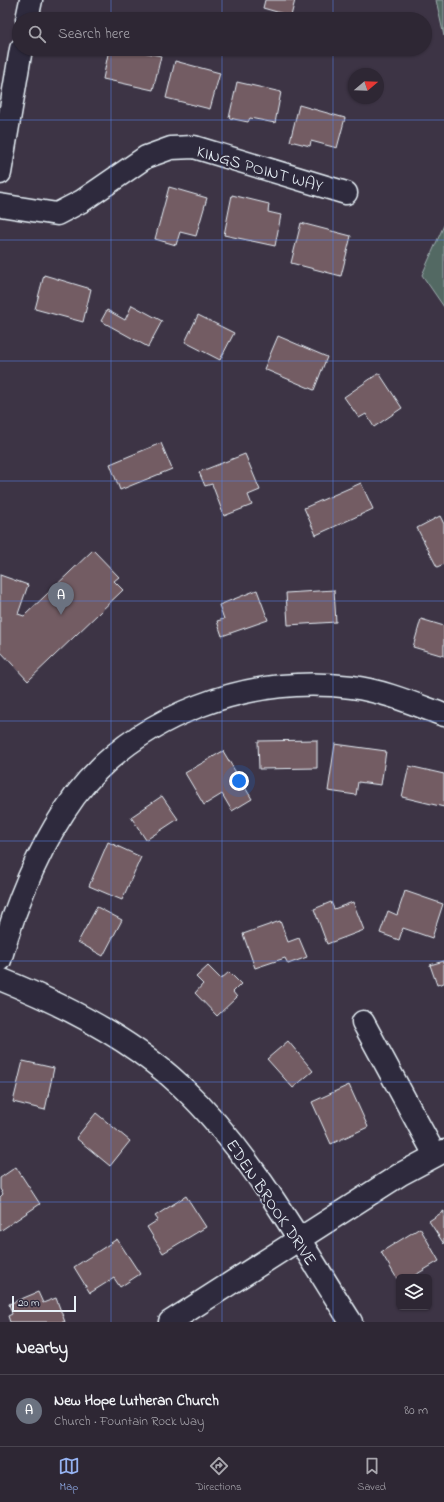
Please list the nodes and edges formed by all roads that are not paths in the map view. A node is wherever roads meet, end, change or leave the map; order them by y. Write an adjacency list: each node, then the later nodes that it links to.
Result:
1 (31, 0): 2 (street)
2 (28, 12)
3 (20, 56): 4 (street)
4 (0, 172)
5 (346, 193): 6 (street, KINGS POINT WAY)
6 (0, 205)
7 (444, 715): 8 (street)
8 (0, 960)
9 (0, 978): 12 (street, EDEN BROOK DRIVE)
10 (363, 1022): 11 (street)
11 (439, 1153): 12 (street)
12 (299, 1241): 13 (street); 14 (street, EDEN BROOK DRIVE)
13 (170, 1322)
14 (351, 1322)

